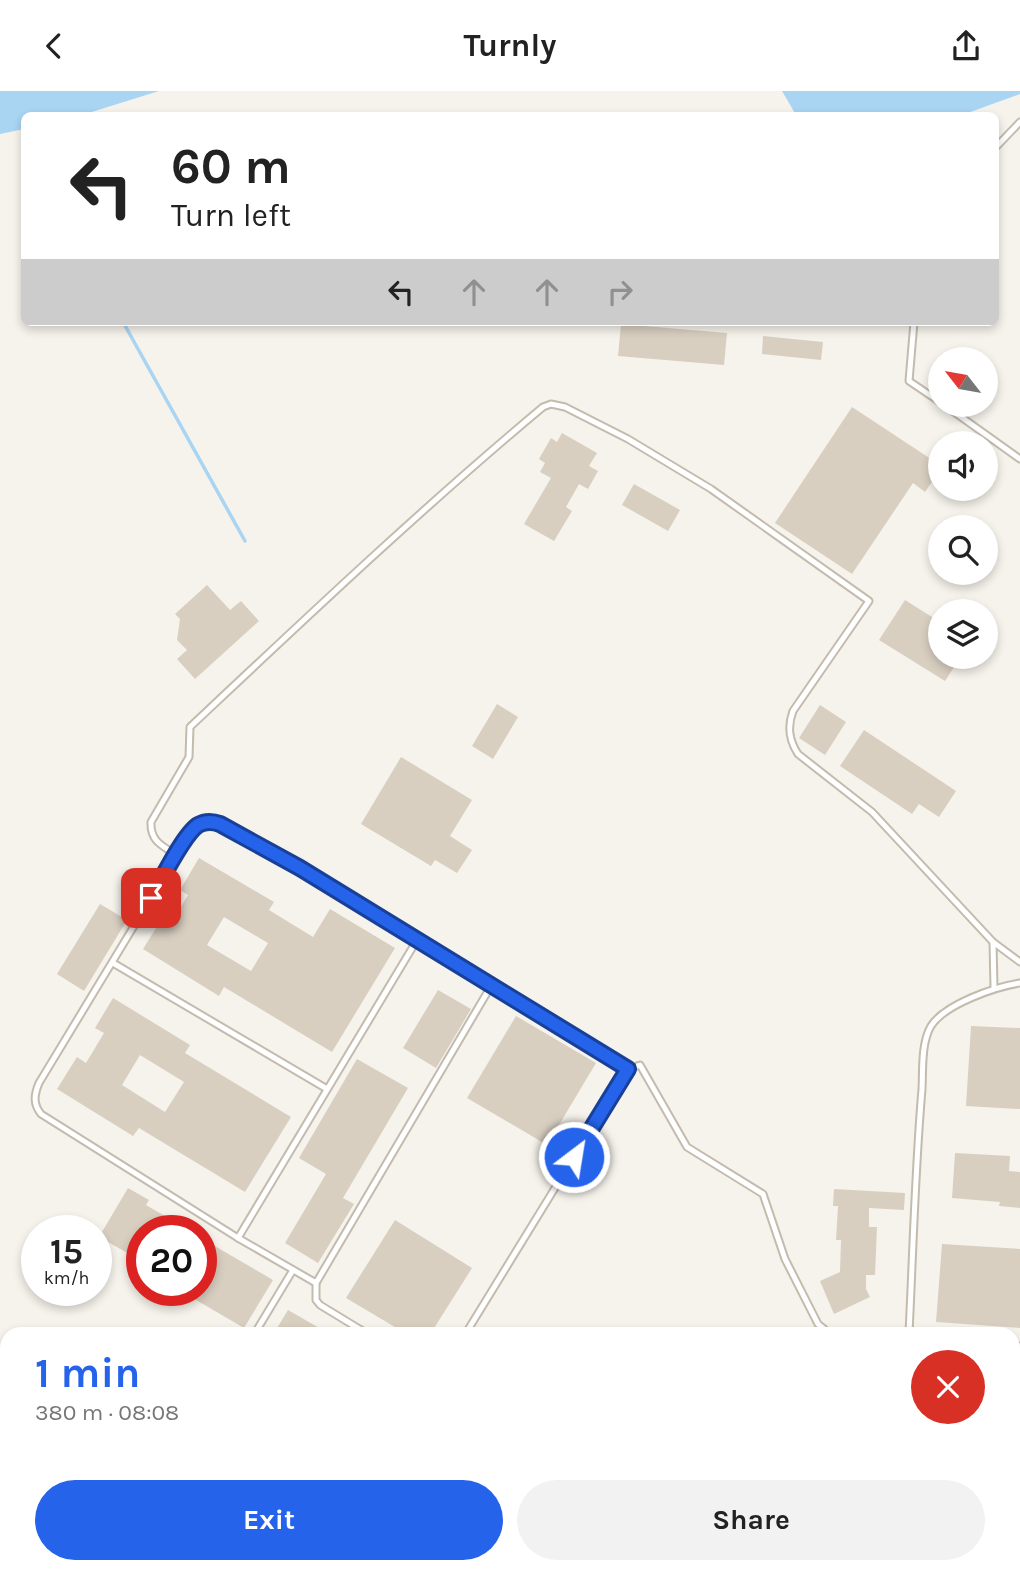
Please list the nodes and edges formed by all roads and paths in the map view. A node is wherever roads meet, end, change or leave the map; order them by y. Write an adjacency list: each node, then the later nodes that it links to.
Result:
1 (1020, 122): 2 (lane)
2 (999, 144)
3 (914, 326): 4 (lane)
4 (928, 394)
5 (961, 417): 6 (lane)
6 (1020, 459)
7 (177, 855): 8 (lane); 9 (lane); 11 (lane)
8 (417, 940): 13 (lane); 16 (lane)
9 (993, 942): 10 (lane); 14 (lane)
10 (1020, 962)
11 (113, 963): 16 (lane); 17 (lane)
12 (1020, 983): 14 (lane)
13 (491, 986): 15 (lane); 19 (lane)
14 (994, 988): 24 (lane)
15 (628, 1069): 22 (lane); 23 (lane)
16 (327, 1089): 17 (lane)
17 (238, 1238): 18 (lane)
18 (293, 1270): 19 (lane); 20 (lane)
19 (316, 1283): 21 (lane)
20 (259, 1327)
21 (356, 1327)
22 (470, 1327)
23 (822, 1327)
24 (909, 1327)

